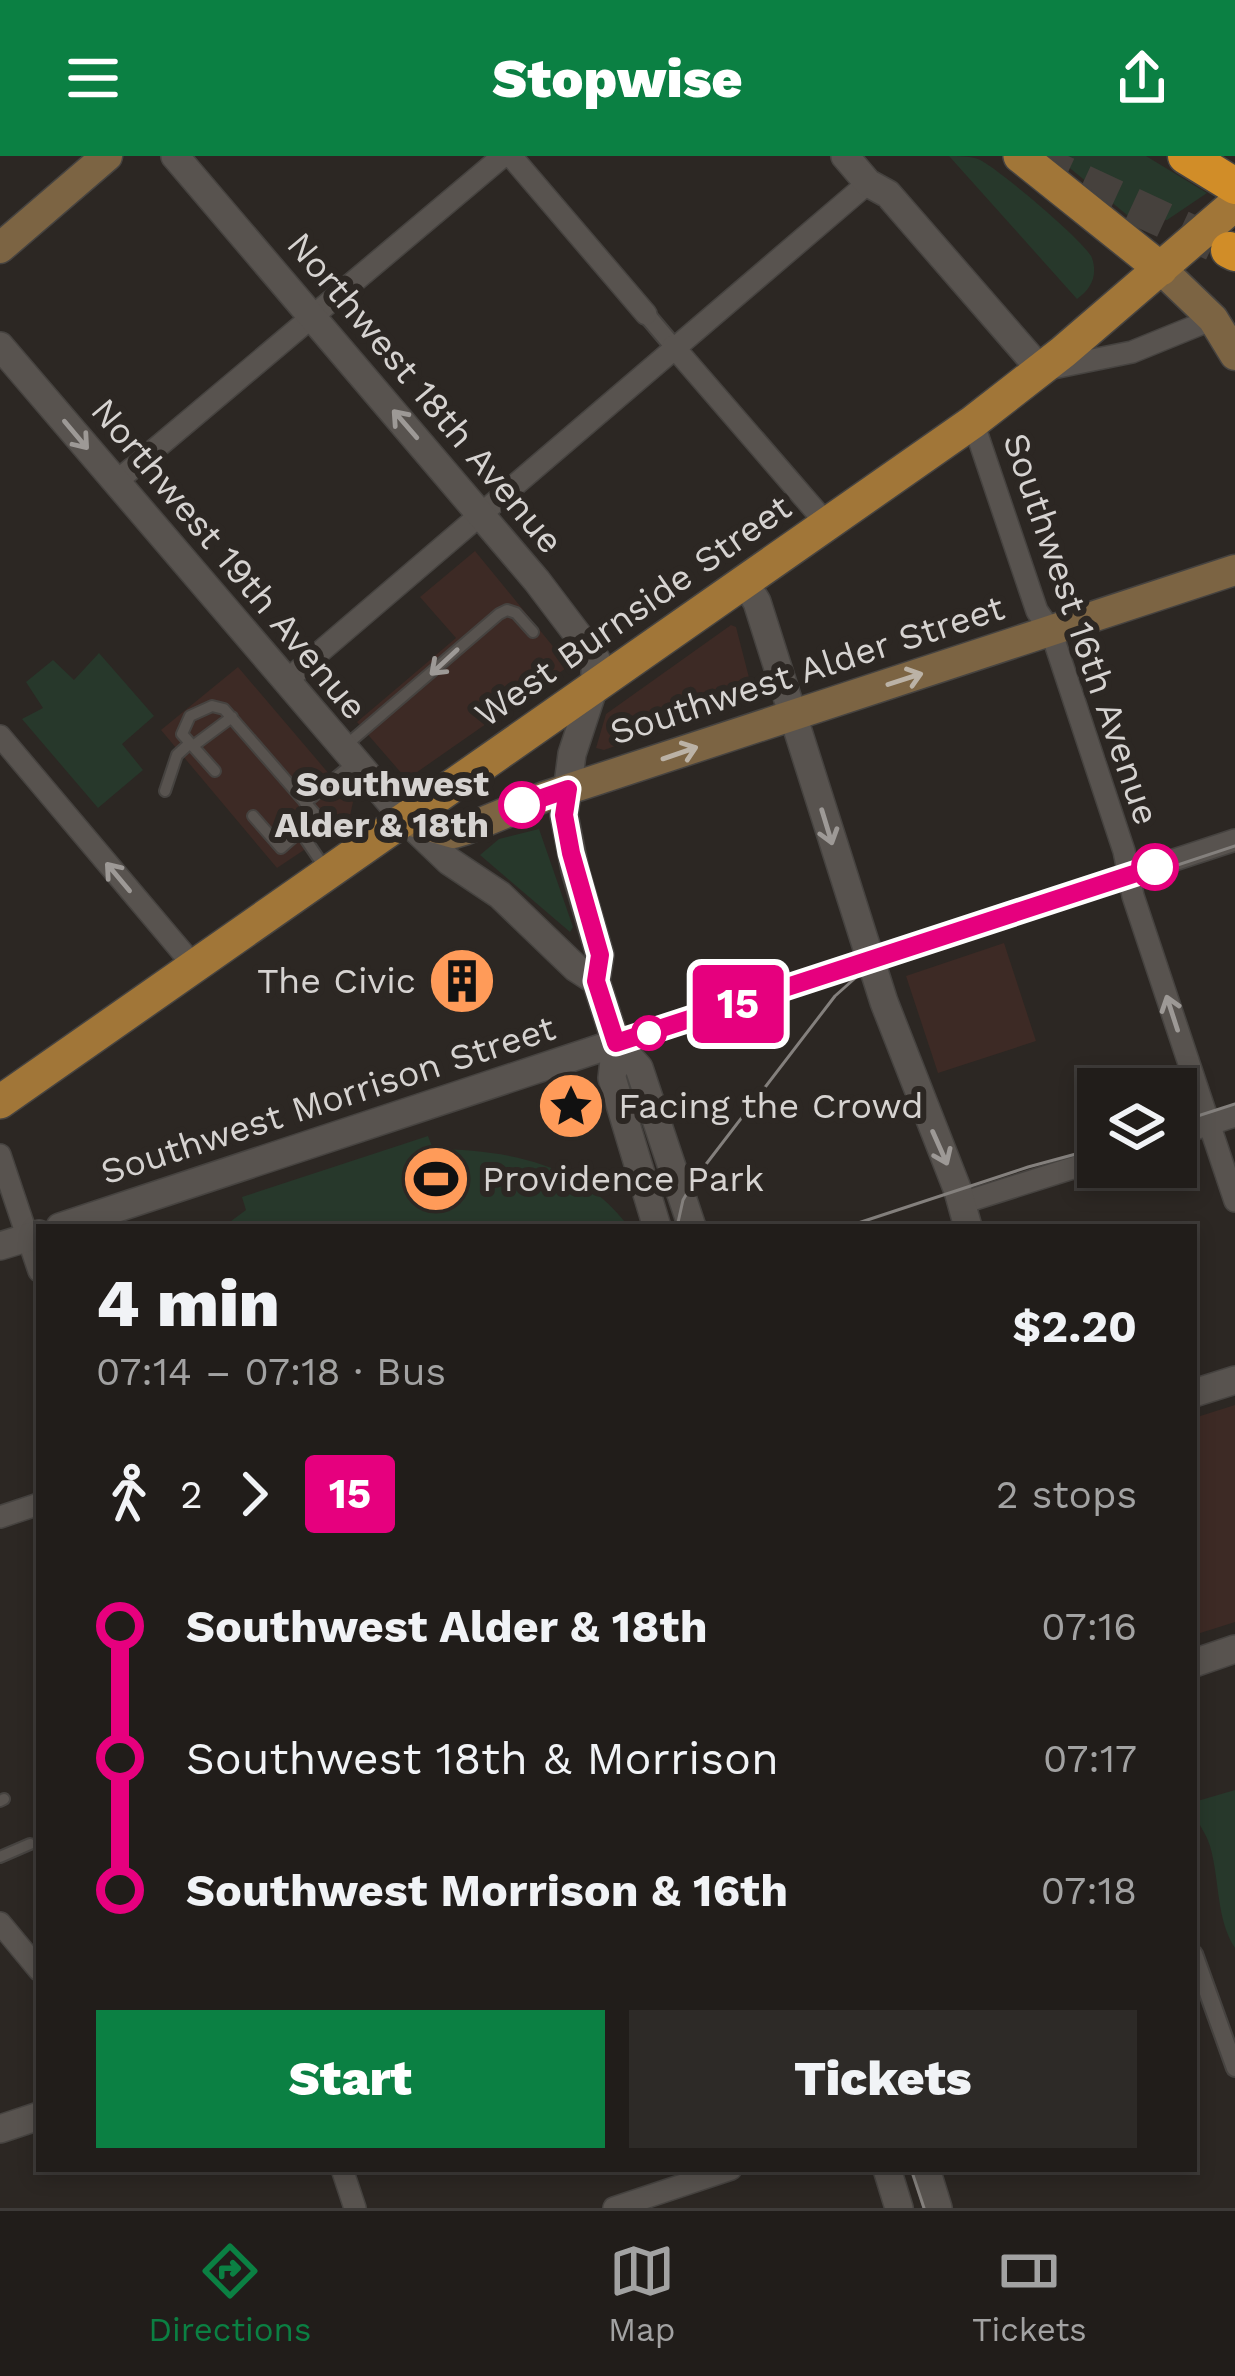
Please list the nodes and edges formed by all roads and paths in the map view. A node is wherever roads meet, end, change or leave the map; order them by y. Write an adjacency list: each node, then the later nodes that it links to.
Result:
1 (107, 156): 10 (main road)
2 (175, 156): 13 (street, Northwest 18th Avenue)
3 (507, 156): 12 (street); 13 (street)
4 (845, 156): 7 (street)
5 (1020, 156): 11 (main road)
6 (1186, 156): 8 (highway)
7 (868, 183): 16 (street); 18 (street)
8 (1235, 187)
9 (1228, 233): 11 (main road, West Burnside Street)
10 (0, 248)
11 (1161, 268): 14 (main road); 18 (main road, West Burnside Street)
12 (646, 314): 16 (street)
13 (312, 316): 20 (street); 21 (street, Northwest 18th Avenue, one-way to 13)
14 (1213, 319): 17 (main road); 18 (street)
15 (0, 346): 20 (street, Northwest 19th Avenue, one-way to 20)
16 (673, 346): 21 (street); 22 (street)
17 (1235, 355)
18 (1041, 370): 19 (main road, West Burnside Street)
19 (974, 422): 22 (main road, West Burnside Street); 25 (street, Southwest 16th Avenue)
20 (116, 482): 27 (street, Northwest 19th Avenue)
21 (481, 513): 27 (street); 28 (street, Northwest 18th Avenue)
22 (826, 523): 24 (main road, West Burnside Street)
23 (1235, 571): 25 (main road, Southwest Alder Street)
24 (744, 581): 28 (main road, West Burnside Street); 29 (street)
25 (1051, 631): 29 (main road, Southwest Alder Street, one-way to 25); 43 (street, Southwest 16th Avenue)
26 (533, 632): 33 (lane, one-way to 33)
27 (286, 681): 33 (street, Northwest 19th Avenue)
28 (594, 687): 35 (street); 39 (main road, West Burnside Street)
29 (794, 715): 35 (main road, Southwest Alder Street, one-way to 29); 44 (street, one-way to 44)
30 (232, 717): 32 (lane); 32 (lane); 37 (lane)
31 (0, 736): 45 (street, one-way to 31)
32 (191, 745): 34 (lane); 36 (lane)
33 (349, 755): 37 (lane); 39 (street, Northwest 19th Avenue)
34 (215, 771)
35 (568, 789): 39 (main road, Southwest Alder Street); 46 (street)
36 (165, 791)
37 (304, 803): 40 (lane)
38 (253, 816): 40 (lane)
39 (405, 819): 42 (main road, West Burnside Street); 46 (street, Northwest 19th Avenue)
40 (300, 831): 42 (lane)
41 (1235, 840): 43 (street, Southwest Morrison Street)
42 (328, 873): 45 (main road, West Burnside Street)
43 (1129, 875): 44 (street, Southwest Morrison Street); 50 (street, Southwest 16th Avenue, one-way to 43)
44 (871, 959): 47 (street, Southwest Morrison Street); 55 (street, one-way to 55)
45 (194, 966): 48 (main road, West Burnside Street)
46 (596, 981): 47 (street)
47 (616, 1043): 56 (street, Southwest Morrison Street); 57 (street); 58 (street)
48 (0, 1102)
49 (1235, 1116): 50 (street)
50 (1209, 1124): 51 (street); 54 (street, Southwest 16th Avenue)
51 (1197, 1128)
52 (0, 1155): 59 (street)
53 (1077, 1169): 55 (street)
54 (1235, 1201)
55 (965, 1215)
56 (68, 1224)
57 (657, 1224)
58 (691, 1224)
59 (33, 1235): 60 (street)
60 (0, 1246)
61 (1235, 1380): 62 (street)
62 (1197, 1392)
63 (36, 1505): 64 (street)
64 (0, 1517)
65 (1235, 1649): 66 (street)
66 (1197, 1662)
67 (30, 1844): 68 (lane)
68 (0, 1857)
69 (0, 1923): 71 (street)
70 (1197, 1962): 72 (street)
71 (36, 1966)
72 (1235, 2068)
73 (36, 2117): 74 (street)
74 (0, 2129)
75 (343, 2172): 80 (street)
76 (722, 2172): 79 (street)
77 (888, 2172): 81 (street)
78 (927, 2172): 82 (street)
79 (626, 2206)
80 (355, 2208)
81 (899, 2208)
82 (938, 2208)

